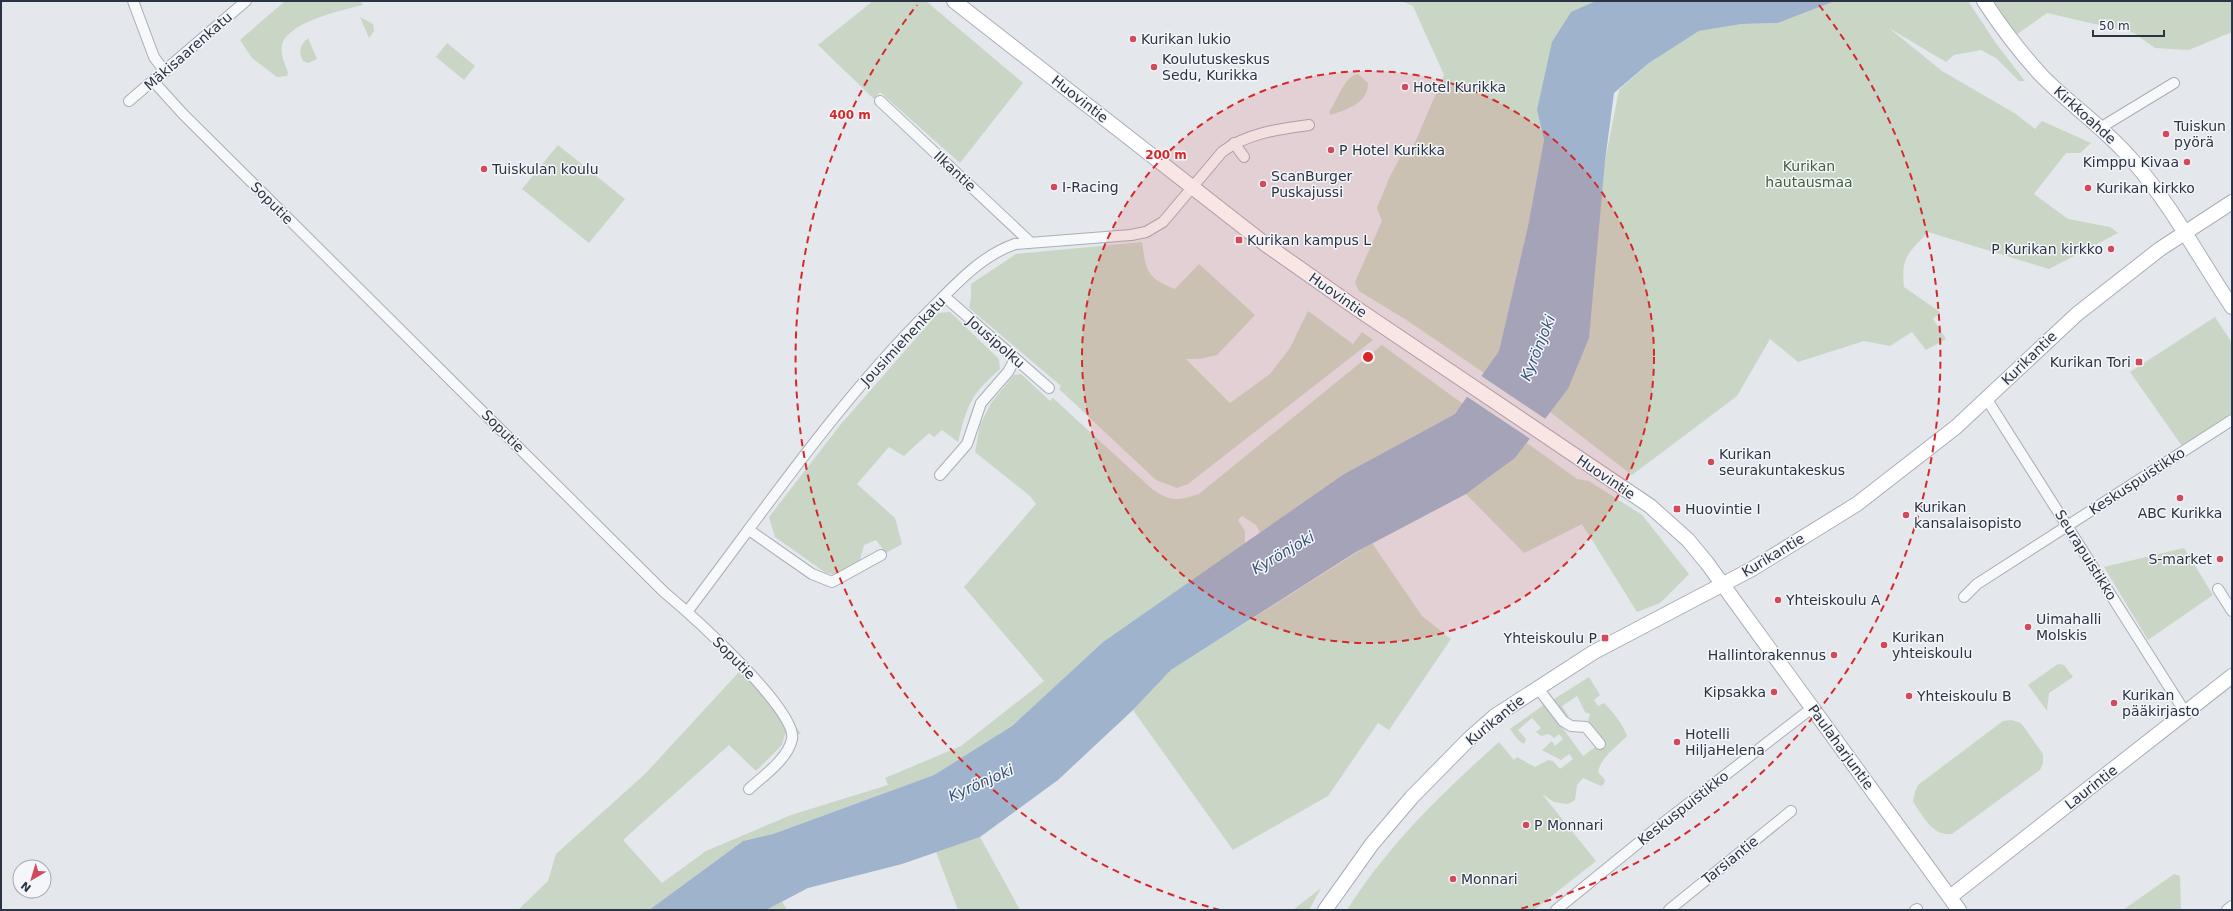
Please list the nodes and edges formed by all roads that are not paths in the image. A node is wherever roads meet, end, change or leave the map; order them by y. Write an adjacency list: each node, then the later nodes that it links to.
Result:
1 (133, 1): 5 (street)
2 (246, 1): 5 (street, Mäkisaarenkatu)
3 (954, 1): 14 (main road, Huovintie)
4 (1984, 1): 11 (main road, Kirkkoahde)
5 (165, 72): 6 (street, Mäkisaarenkatu)
6 (154, 82): 8 (street, Mäkisaarenkatu); 32 (street, Soputie)
7 (2174, 83): 11 (street)
8 (129, 101)
9 (880, 101): 17 (street, Ilkantie)
10 (1309, 125): 12 (street, Jousimiehenkatu)
11 (2100, 128): 16 (main road, Kirkkoahde)
12 (1234, 143): 13 (street); 14 (street, Jousimiehenkatu)
13 (1244, 157)
14 (1193, 188): 17 (street, Jousimiehenkatu); 28 (main road, Huovintie)
15 (2232, 202): 16 (main road, Kurikantie)
16 (2183, 232): 19 (main road, Kirkkoahde); 22 (main road, Kurikantie)
17 (1030, 242): 18 (street, Jousimiehenkatu)
18 (944, 296): 20 (street, Jousipolku); 26 (street, Jousimiehenkatu)
19 (2232, 307)
20 (1015, 359): 21 (street, Jousipolku); 24 (street)
21 (1049, 388)
22 (1986, 398): 25 (street, Seurapuistikko); 28 (main road, Kurikantie)
23 (2232, 420): 25 (street, Keskuspuistikko)
24 (940, 475)
25 (2067, 525): 30 (street, Keskuspuistikko); 36 (street, Seurapuistikko)
26 (749, 530): 27 (street); 32 (street, Jousimiehenkatu)
27 (881, 555)
28 (1722, 584): 34 (main road, Kurikantie); 35 (main road, Paulaharjuntie)
29 (2218, 589): 31 (street)
30 (1964, 597)
31 (2232, 611)
32 (688, 612): 38 (street, Soputie)
33 (2232, 676): 36 (main road, Laurintie)
34 (1537, 687): 37 (street); 42 (main road, Kurikantie)
35 (1812, 708): 40 (main road, Paulaharjuntie); 43 (street, Keskuspuistikko)
36 (2185, 712): 40 (main road, Laurintie)
37 (1600, 744)
38 (749, 789)
39 (1791, 811): 44 (street, Tarsiantie)
40 (1950, 896): 45 (main road, Paulaharjuntie)
41 (2232, 906): 46 (street)
42 (1324, 910)
43 (1556, 910)
44 (1669, 910)
45 (1960, 910)
46 (2227, 910)

